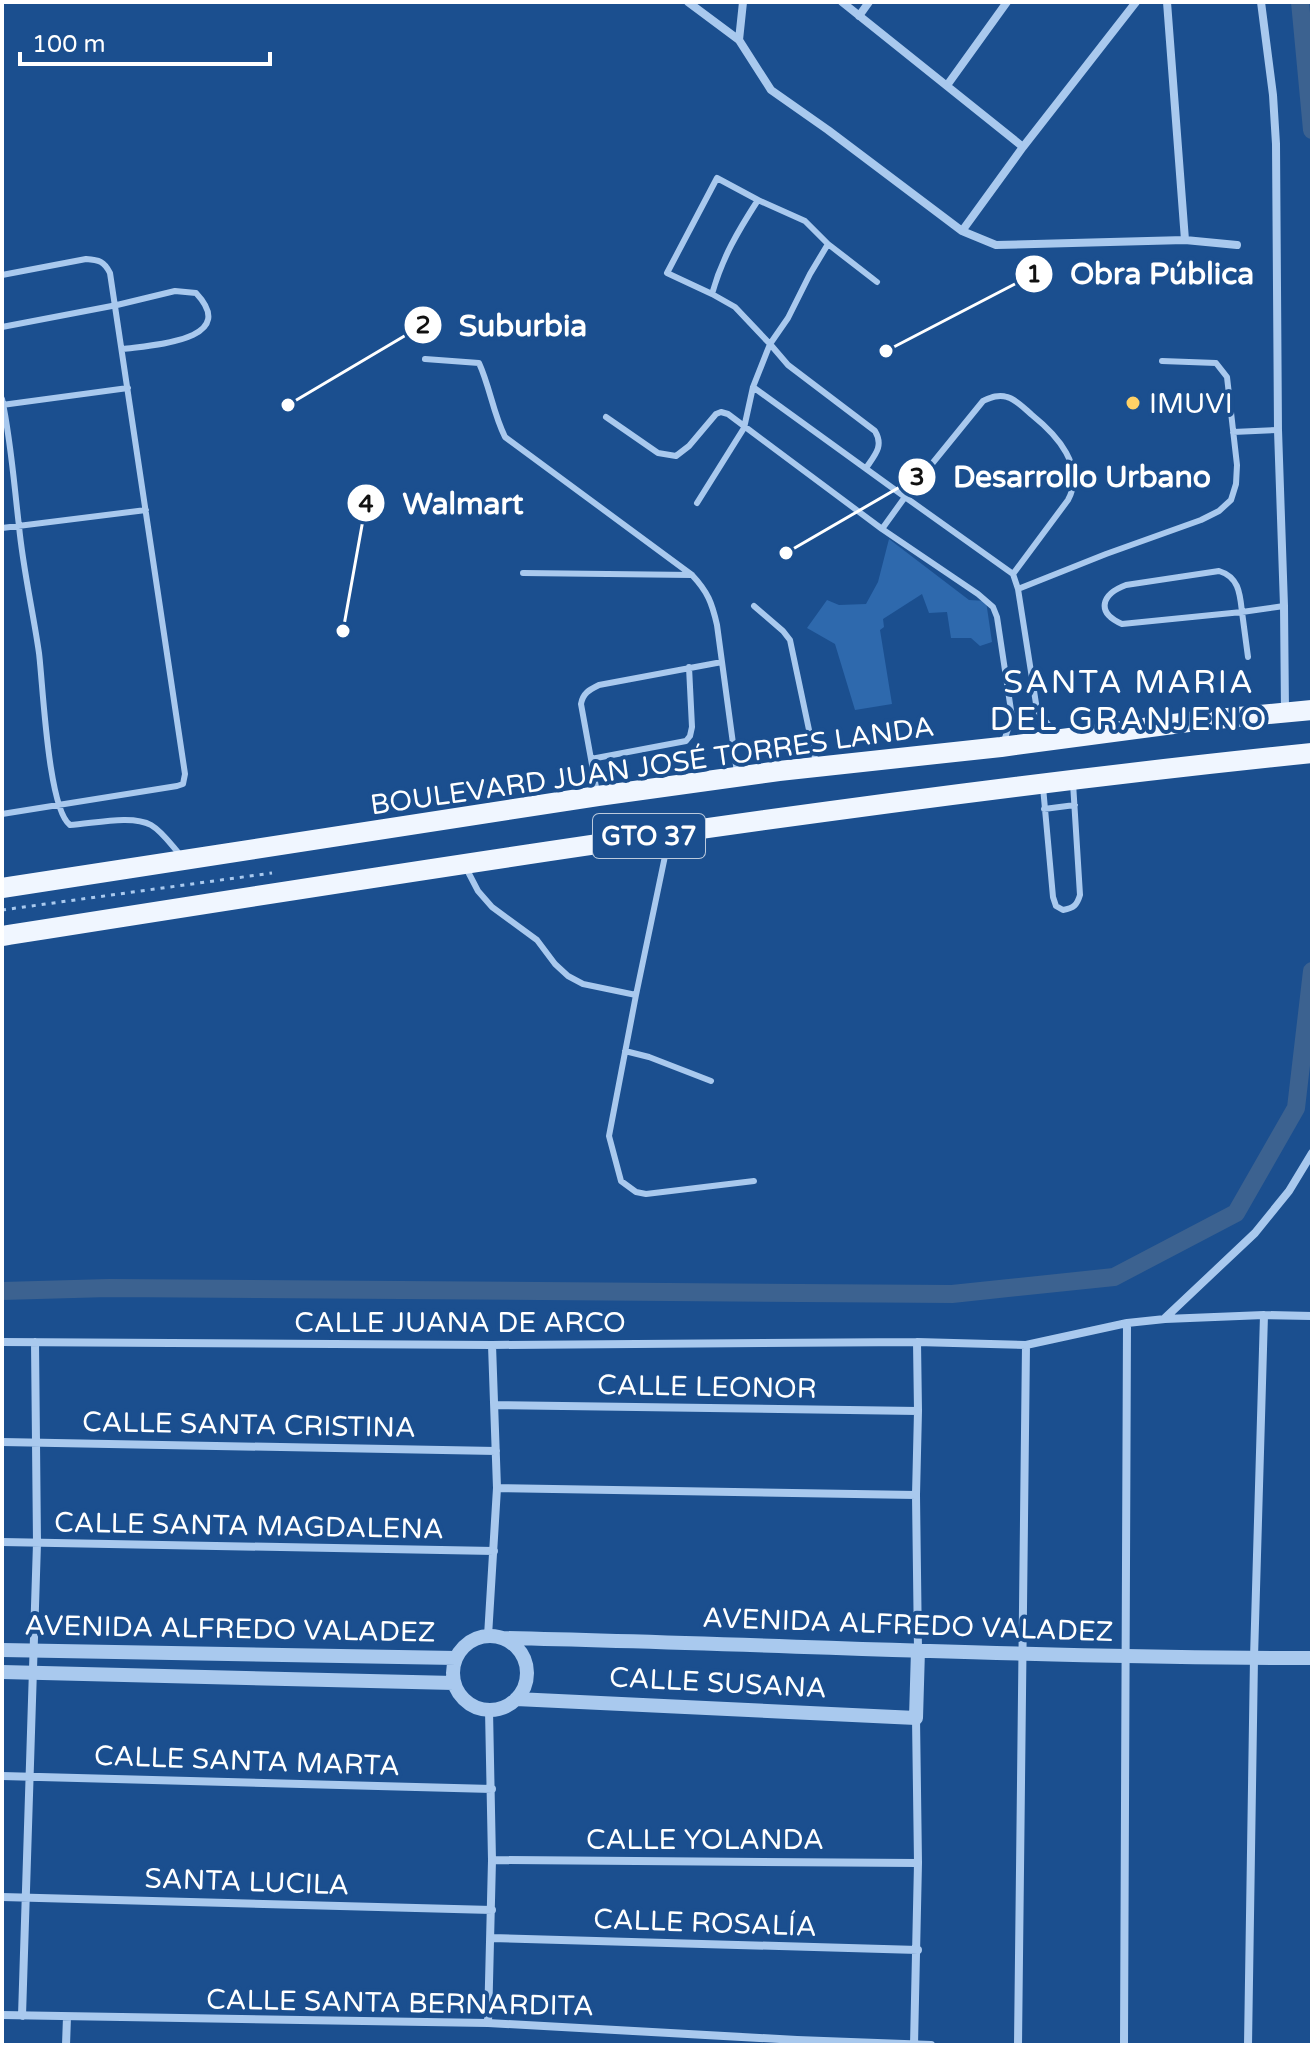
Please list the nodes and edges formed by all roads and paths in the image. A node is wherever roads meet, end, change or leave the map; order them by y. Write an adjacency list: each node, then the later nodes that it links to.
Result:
1 (688, 2): 10 (street)
2 (743, 2): 10 (street)
3 (842, 2): 9 (street)
4 (869, 2): 9 (street)
5 (1007, 2): 11 (street)
6 (1136, 2): 12 (street)
7 (1167, 2): 15 (street)
8 (1261, 2): 32 (street)
9 (859, 16): 11 (street)
10 (739, 40): 14 (street)
11 (948, 84): 12 (street)
12 (1023, 147): 14 (street)
13 (758, 200): 16 (lane); 20 (lane); 20 (lane)
14 (962, 231): 15 (street)
15 (1185, 240): 17 (street)
16 (828, 244): 19 (lane); 23 (lane)
17 (1237, 245)
18 (2, 275): 21 (lane)
19 (877, 282)
20 (712, 294): 23 (lane)
21 (117, 305): 22 (lane); 24 (lane); 24 (lane)
22 (2, 327)
23 (770, 344): 27 (lane); 34 (lane)
24 (123, 349): 28 (lane)
25 (425, 359): 43 (lane)
26 (1162, 361): 33 (lane)
27 (753, 387): 31 (lane); 34 (lane)
28 (128, 388): 29 (lane); 37 (lane)
29 (2, 403): 38 (lane)
30 (606, 417): 31 (lane)
31 (744, 428): 36 (lane); 40 (lane)
32 (1278, 430): 33 (lane); 46 (street)
33 (1233, 432): 44 (lane)
34 (866, 468): 35 (lane)
35 (905, 497): 40 (lane); 42 (lane); 42 (lane)
36 (697, 503)
37 (146, 510): 38 (lane); 62 (lane)
38 (18, 525): 39 (lane); 62 (lane)
39 (2, 528)
40 (882, 529): 53 (lane)
41 (523, 573): 43 (lane)
42 (1013, 574): 44 (lane)
43 (692, 575): 49 (lane)
44 (1018, 589): 52 (lane)
45 (754, 606): 56 (lane)
46 (1284, 606): 47 (lane); 51 (street)
47 (1242, 612): 47 (lane); 48 (lane)
48 (1248, 657)
49 (722, 662): 50 (lane); 57 (lane)
50 (689, 667): 55 (lane); 55 (lane)
51 (1299, 711): 52 (main road, BOULEVARD JUAN JOSÉ TORRES LANDA / GTO 37)
52 (1059, 739): 53 (main road, BOULEVARD JUAN JOSÉ TORRES LANDA / GTO 37)
53 (1001, 747): 56 (main road, BOULEVARD JUAN JOSÉ TORRES LANDA / GTO 37)
54 (1306, 754): 58 (main road, GTO 37)
55 (591, 759): 60 (lane)
56 (817, 767): 57 (main road, BOULEVARD JUAN JOSÉ TORRES LANDA / GTO 37)
57 (737, 776): 60 (main road, BOULEVARD JUAN JOSÉ TORRES LANDA / GTO 37)
58 (1073, 780): 59 (main road, GTO 37); 61 (lane)
59 (1043, 784): 63 (lane); 65 (main road, GTO 37)
60 (598, 796): 66 (main road, BOULEVARD JUAN JOSÉ TORRES LANDA / GTO 37)
61 (1075, 805): 63 (lane); 63 (lane)
62 (59, 806): 64 (lane); 67 (lane)
63 (1044, 809)
64 (2, 814)
65 (670, 833): 68 (main road, GTO 37); 72 (lane)
66 (212, 855): 67 (main road, BOULEVARD JUAN JOSÉ TORRES LANDA / GTO 37); 70 (path)
67 (184, 859): 69 (main road, BOULEVARD JUAN JOSÉ TORRES LANDA / GTO 37)
68 (464, 863): 70 (main road, GTO 37); 72 (lane)
69 (2, 888)
70 (220, 901): 71 (main road, GTO 37)
71 (2, 936)
72 (636, 995): 73 (lane)
73 (625, 1051): 74 (lane); 76 (lane)
74 (711, 1081)
75 (1312, 1153): 79 (street)
76 (754, 1181)
77 (1264, 1315): 78 (street, CALLE JUANA DE ARCO); 79 (street, CALLE JUANA DE ARCO); 103 (street)
78 (1312, 1316)
79 (1165, 1319): 80 (street, CALLE JUANA DE ARCO)
80 (1127, 1323): 85 (street, CALLE JUANA DE ARCO); 102 (street)
81 (2, 1342): 82 (street, CALLE JUANA DE ARCO)
82 (35, 1342): 84 (street, CALLE JUANA DE ARCO); 89 (street)
83 (917, 1342): 84 (street, CALLE JUANA DE ARCO); 85 (street, CALLE JUANA DE ARCO); 87 (street)
84 (492, 1345): 86 (street)
85 (1026, 1345): 100 (street)
86 (495, 1405): 87 (street, CALLE LEONOR); 90 (street)
87 (918, 1411): 92 (street)
88 (2, 1442): 89 (street, CALLE SANTA CRISTINA)
89 (36, 1443): 90 (street, CALLE SANTA CRISTINA); 94 (street)
90 (496, 1451): 91 (street)
91 (497, 1488): 92 (street); 95 (street)
92 (916, 1495): 98 (street)
93 (2, 1542): 94 (street, CALLE SANTA MAGDALENA)
94 (37, 1543): 95 (street, CALLE SANTA MAGDALENA); 99 (street)
95 (494, 1551): 96 (street)
96 (495, 1637): 98 (street, AVENIDA ALFREDO VALADEZ); 101 (street); 108 (street)
97 (2, 1650): 99 (street, AVENIDA ALFREDO VALADEZ)
98 (918, 1650): 100 (street, AVENIDA ALFREDO VALADEZ); 110 (street)
99 (34, 1651): 101 (street, AVENIDA ALFREDO VALADEZ); 106 (street)
100 (1022, 1654): 102 (street, AVENIDA ALFREDO VALADEZ); 129 (street)
101 (456, 1658): 107 (street)
102 (1125, 1658): 103 (street, AVENIDA ALFREDO VALADEZ); 130 (street)
103 (1254, 1658): 104 (street, AVENIDA ALFREDO VALADEZ); 131 (street)
104 (1312, 1658)
105 (2, 1672): 106 (street, AVENIDA ALFREDO VALADEZ)
106 (33, 1672): 107 (street, AVENIDA ALFREDO VALADEZ); 112 (street)
107 (454, 1683): 109 (street)
108 (516, 1699): 109 (street); 110 (street, CALLE SUSANA)
109 (489, 1710): 113 (street)
110 (916, 1718): 115 (street)
111 (2, 1776): 112 (street, CALLE SANTA MARTA)
112 (30, 1777): 113 (street, CALLE SANTA MARTA); 117 (street)
113 (492, 1789): 114 (street)
114 (492, 1860): 115 (street, CALLE YOLANDA); 118 (street)
115 (918, 1863): 120 (street)
116 (2, 1897): 117 (street, SANTA LUCILA)
117 (26, 1897): 118 (street, SANTA LUCILA); 122 (street)
118 (492, 1910): 119 (street)
119 (491, 1938): 120 (street, CALLE ROSALÍA); 124 (street)
120 (918, 1950): 127 (street)
121 (2, 2015): 122 (street, CALLE SANTA BERNARDITA)
122 (22, 2016): 123 (street, CALLE SANTA BERNARDITA)
123 (67, 2017): 124 (street, CALLE SANTA BERNARDITA); 126 (street)
124 (488, 2023): 125 (street, CALLE SANTA BERNARDITA)
125 (797, 2043): 127 (street, CALLE SANTA BERNARDITA)
126 (66, 2045)
127 (914, 2045): 128 (street, CALLE SANTA BERNARDITA)
128 (931, 2045)
129 (1018, 2045)
130 (1124, 2045)
131 (1248, 2045)

